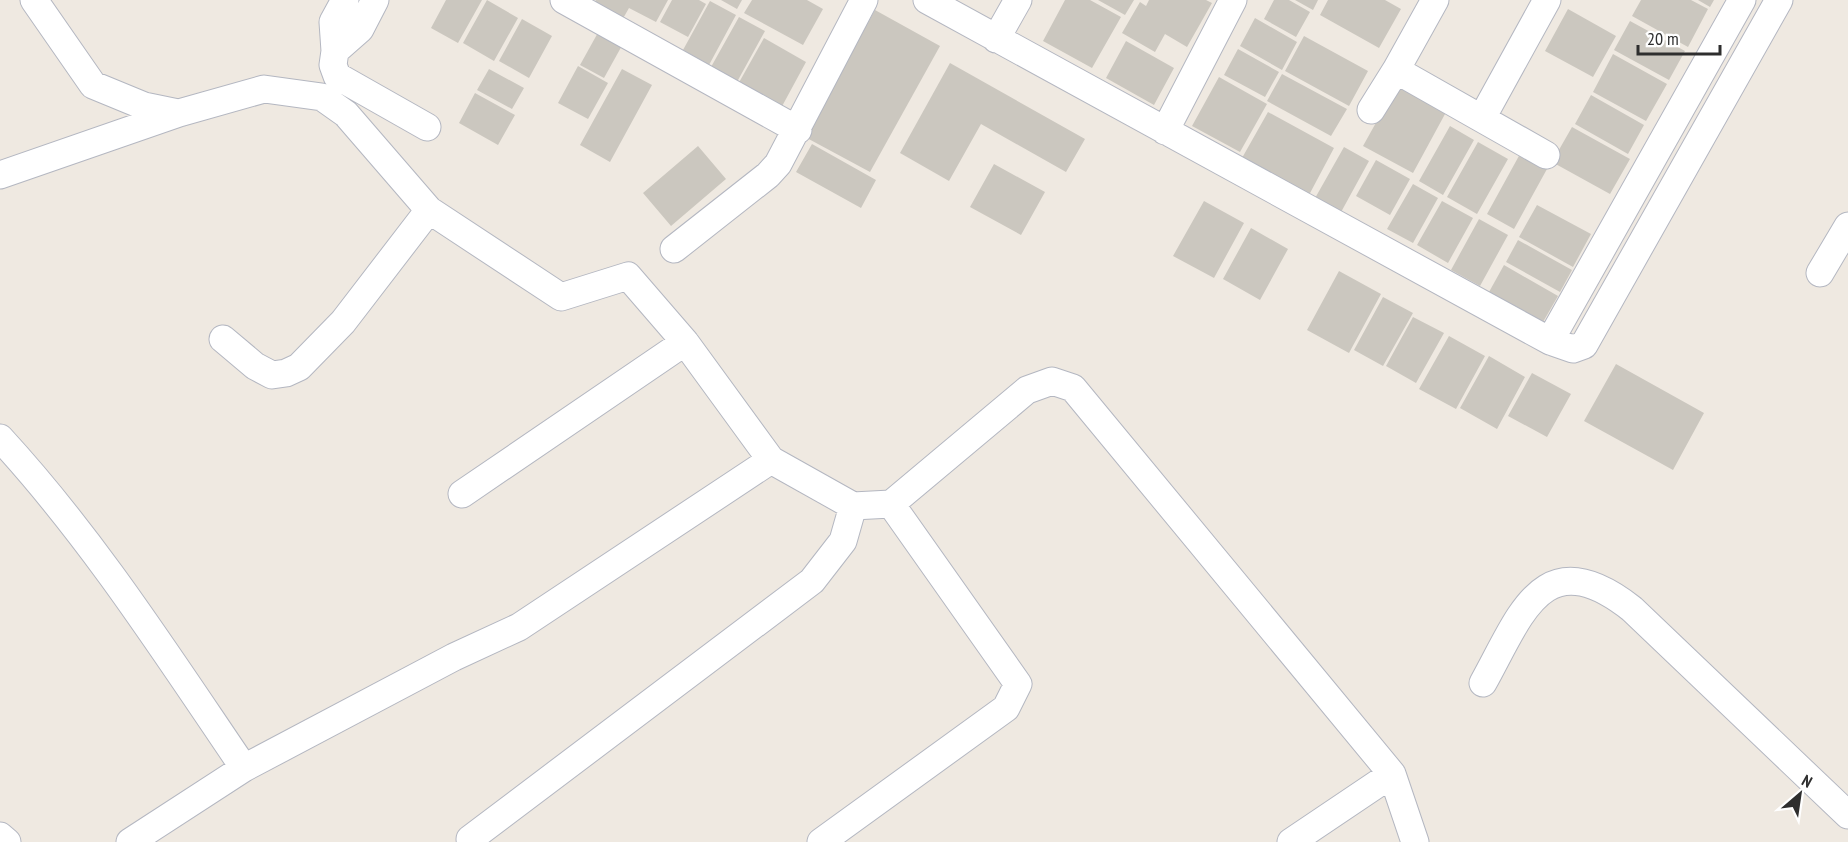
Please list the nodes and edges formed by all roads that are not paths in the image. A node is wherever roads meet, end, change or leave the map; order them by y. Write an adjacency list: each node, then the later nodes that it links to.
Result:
1 (34, 0): 17 (street)
2 (345, 0): 14 (street)
3 (375, 0): 14 (street)
4 (564, 0): 20 (street)
5 (864, 0): 20 (street)
6 (927, 0): 13 (street)
7 (1018, 0): 13 (street)
8 (1233, 0): 21 (street)
9 (1435, 0): 15 (street)
10 (1547, 0): 18 (street)
11 (1742, 0): 29 (street)
12 (1779, 0): 29 (street)
13 (996, 39): 21 (street)
14 (335, 51): 19 (street)
15 (1396, 70): 16 (street); 18 (street)
16 (1371, 110)
17 (180, 113): 23 (street); 24 (street)
18 (1482, 118): 22 (street)
19 (427, 127)
20 (798, 130): 26 (street)
21 (1165, 131): 29 (street)
22 (1546, 155)
23 (0, 175)
24 (429, 210): 28 (street); 30 (street)
25 (1848, 226): 27 (street)
26 (674, 249)
27 (1820, 273)
28 (224, 339)
29 (1550, 341)
30 (685, 342): 32 (street); 33 (street)
31 (0, 438): 37 (street)
32 (771, 460): 35 (street); 37 (street)
33 (462, 494)
34 (891, 504): 35 (street); 38 (street); 42 (street)
35 (853, 506): 40 (street)
36 (1483, 683): 39 (street)
37 (244, 768): 41 (street)
38 (1392, 774): 43 (street); 44 (street)
39 (1848, 815)
40 (470, 841)
41 (130, 842)
42 (821, 842)
43 (1291, 842)
44 (1415, 842)

